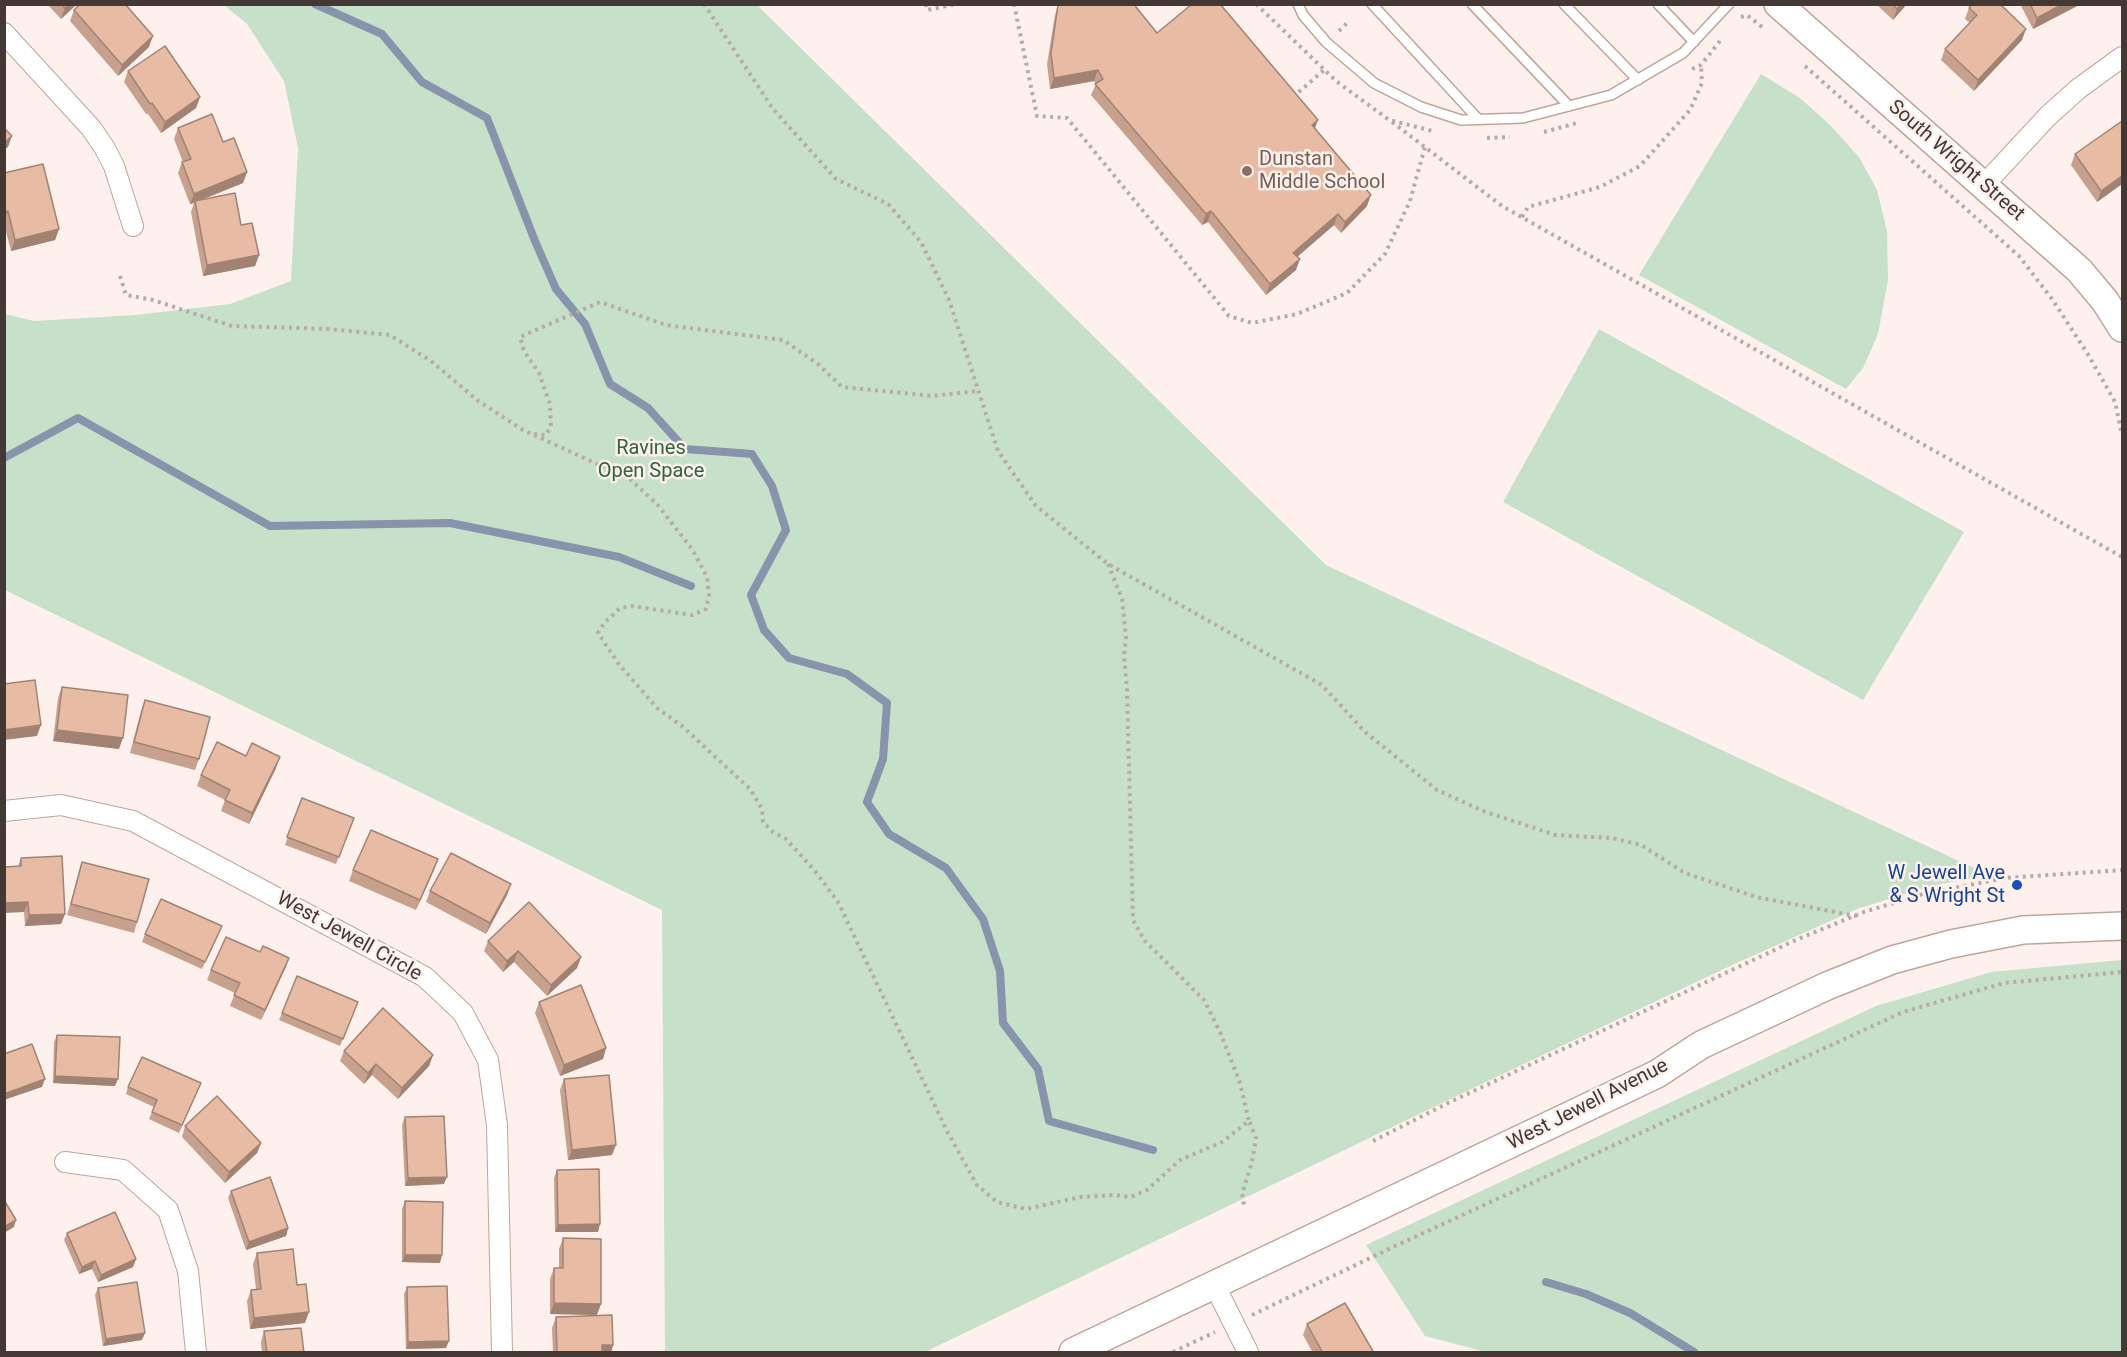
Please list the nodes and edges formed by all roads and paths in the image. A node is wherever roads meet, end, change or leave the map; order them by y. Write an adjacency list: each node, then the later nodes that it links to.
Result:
1 (704, 4): 41 (path)
2 (926, 4): 3 (path)
3 (956, 4)
4 (1014, 4): 35 (path)
5 (1256, 4): 23 (path)
6 (1299, 4): 28 (lane)
7 (1372, 4): 28 (lane)
8 (1472, 4): 27 (lane)
9 (1564, 4): 25 (lane)
10 (1659, 4): 19 (lane)
11 (1729, 4): 19 (lane)
12 (1778, 4): 36 (main road, South Wright Street)
13 (1740, 18): 18 (path)
14 (1347, 23): 15 (path)
15 (1339, 31)
16 (4, 33): 38 (street)
17 (1727, 33): 22 (path)
18 (1769, 33)
19 (1694, 42): 25 (lane)
20 (2122, 57): 36 (street)
21 (1802, 63): 43 (path)
22 (1701, 64): 24 (path); 37 (path)
23 (1324, 70): 26 (path); 29 (path)
24 (1691, 70)
25 (1638, 80): 27 (lane)
26 (1288, 101)
27 (1569, 106): 28 (lane)
28 (1478, 119)
29 (1389, 120): 31 (path); 35 (path)
30 (1585, 121): 32 (path)
31 (1441, 133)
32 (1533, 134)
33 (1521, 135): 34 (path)
34 (1486, 138)
35 (1425, 147): 37 (path)
36 (1983, 186): 40 (main road, South Wright Street)
37 (1522, 217): 44 (path)
38 (133, 226)
39 (120, 276): 42 (path)
40 (2122, 328)
41 (977, 391): 42 (path); 45 (path)
42 (531, 434): 51 (path)
43 (2122, 435)
44 (2122, 557)
45 (1108, 564): 48 (path); 51 (path)
46 (4, 811): 58 (street, West Jewell Circle)
47 (2122, 870): 48 (path)
48 (1856, 916): 52 (path)
49 (2122, 926): 55 (main road, West Jewell Avenue)
50 (2122, 972): 56 (path)
51 (1249, 1121): 54 (path)
52 (1373, 1141)
53 (65, 1162): 57 (street)
54 (1244, 1204)
55 (1215, 1286): 56 (street); 59 (main road, West Jewell Avenue)
56 (1234, 1323): 60 (path); 61 (street)
57 (196, 1353)
58 (502, 1353)
59 (1073, 1353)
60 (1173, 1353)
61 (1248, 1353)

